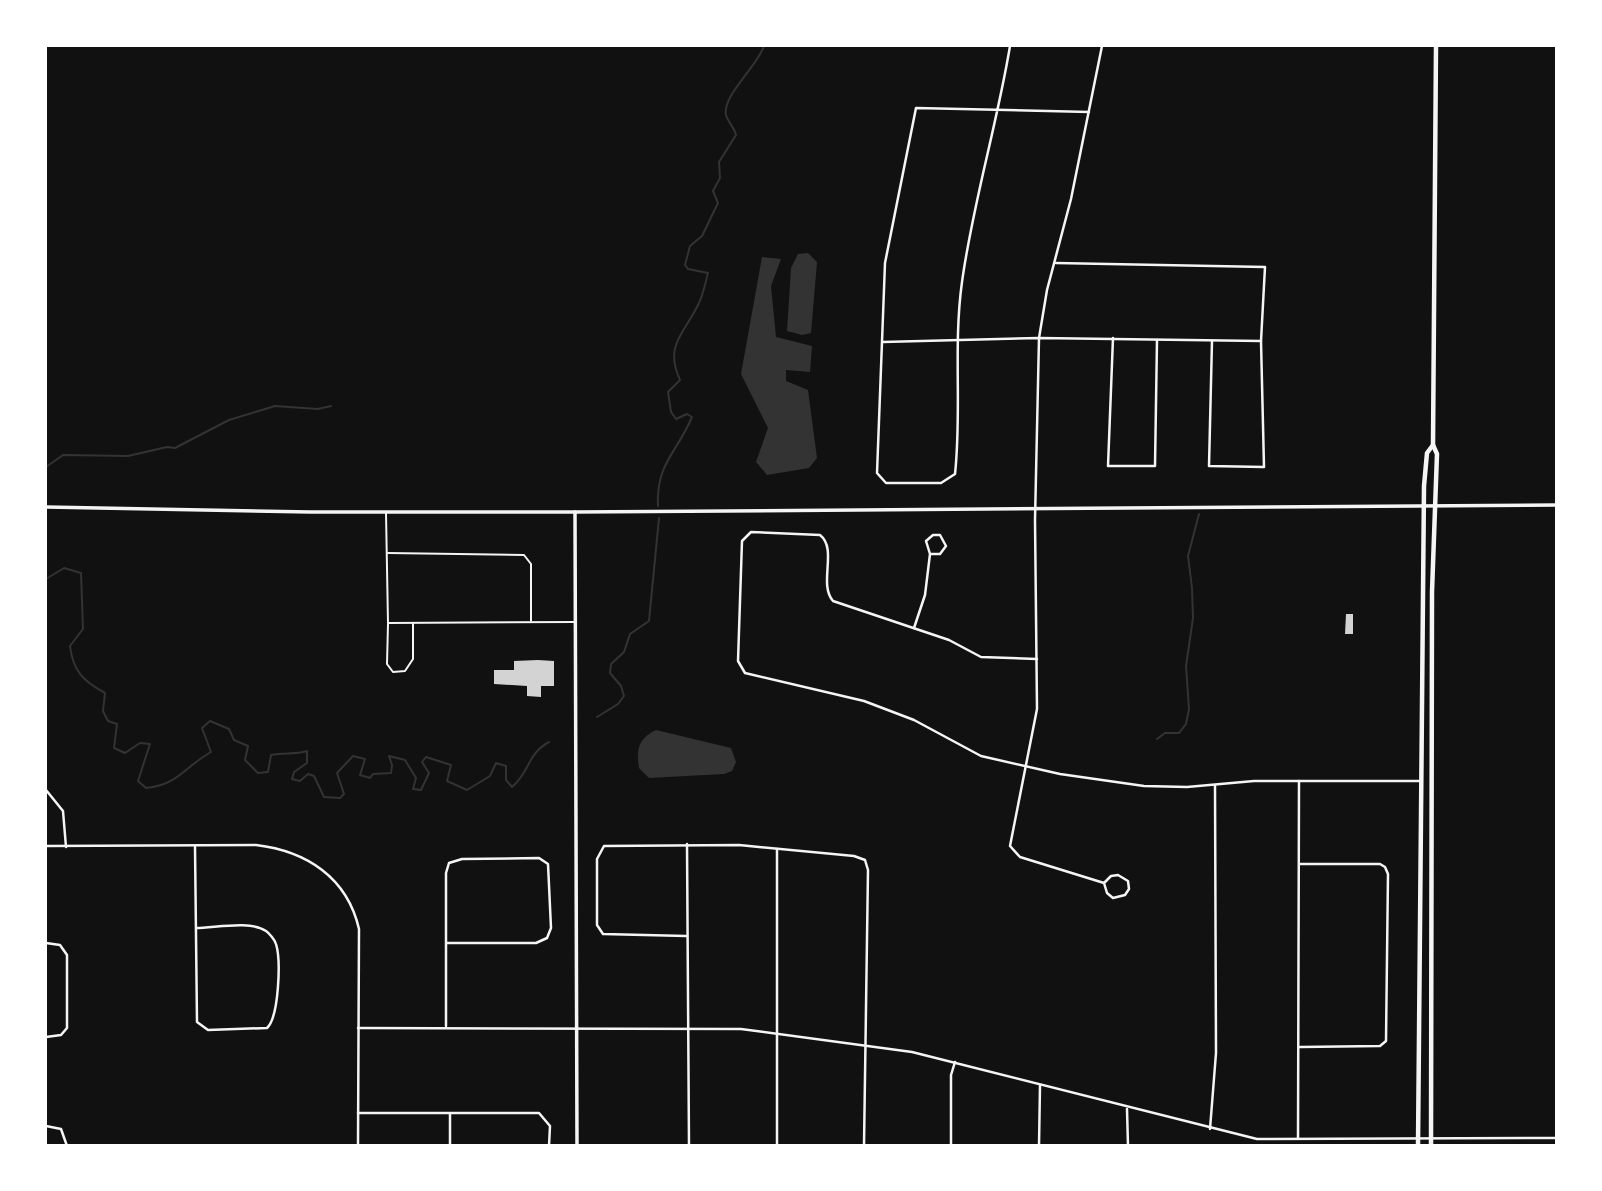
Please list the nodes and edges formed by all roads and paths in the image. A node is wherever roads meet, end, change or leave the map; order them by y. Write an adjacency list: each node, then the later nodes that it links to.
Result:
1 (1010, 46): 4 (street)
2 (1101, 46): 5 (street)
3 (1436, 46): 14 (main road)
4 (999, 111): 5 (street); 12 (street); 13 (street)
5 (1089, 111): 6 (street)
6 (1056, 263): 7 (street); 11 (street)
7 (1040, 338): 8 (street); 13 (street); 19 (street)
8 (1113, 338): 9 (street); 9 (street)
9 (1157, 340): 10 (street)
10 (1212, 341): 11 (street); 11 (street)
11 (1261, 341)
12 (883, 342): 13 (street); 13 (street)
13 (956, 342)
14 (1433, 445): 15 (main road); 16 (main road)
15 (1424, 505): 16 (street); 19 (street); 32 (main road)
16 (1435, 505): 17 (street); 64 (main road)
17 (1556, 505)
18 (46, 507): 20 (street)
19 (1036, 507): 21 (street); 29 (street)
20 (386, 512): 21 (street); 22 (lane)
21 (575, 512): 25 (street)
22 (387, 553): 24 (lane); 26 (lane)
23 (930, 554): 23 (street); 28 (street)
24 (531, 622): 25 (lane); 27 (lane)
25 (575, 622): 47 (street)
26 (388, 623): 27 (lane); 27 (lane)
27 (413, 623)
28 (914, 628): 29 (street); 30 (street)
29 (1037, 659): 30 (street)
30 (1026, 766): 33 (street); 41 (street)
31 (1299, 781): 32 (street); 33 (street); 40 (street)
32 (1421, 781): 63 (main road)
33 (1214, 785): 60 (street)
34 (46, 790): 38 (street)
35 (687, 844): 39 (street); 43 (street); 43 (street)
36 (46, 846): 38 (street)
37 (195, 846): 38 (street); 42 (street); 48 (street)
38 (66, 847)
39 (778, 849): 50 (street); 52 (street)
40 (1300, 864): 53 (street); 53 (street)
41 (1104, 883): 41 (street)
42 (196, 928): 42 (street)
43 (686, 936): 49 (street)
44 (46, 943): 51 (street)
45 (446, 943): 45 (street); 46 (street)
46 (446, 1027): 47 (street); 48 (street)
47 (577, 1027): 49 (street); 69 (street)
48 (358, 1028): 57 (street)
49 (690, 1028): 50 (street); 70 (street)
50 (778, 1034): 52 (street); 71 (street)
51 (46, 1037)
52 (866, 1046): 54 (street); 72 (street)
53 (1300, 1047): 61 (street)
54 (955, 1062): 55 (street); 73 (street)
55 (1040, 1085): 56 (street); 74 (street)
56 (1127, 1109): 60 (street); 75 (street)
57 (358, 1113): 58 (street); 66 (street)
58 (450, 1113): 67 (street); 68 (street)
59 (46, 1126): 65 (street)
60 (1210, 1129): 61 (street)
61 (1298, 1138): 63 (street)
62 (1556, 1138): 64 (street)
63 (1418, 1139): 64 (street); 76 (main road)
64 (1431, 1142)
65 (66, 1146)
66 (358, 1146)
67 (450, 1146)
68 (550, 1146)
69 (577, 1146)
70 (689, 1146)
71 (777, 1146)
72 (864, 1146)
73 (951, 1146)
74 (1039, 1146)
75 (1128, 1146)
76 (1418, 1146)

